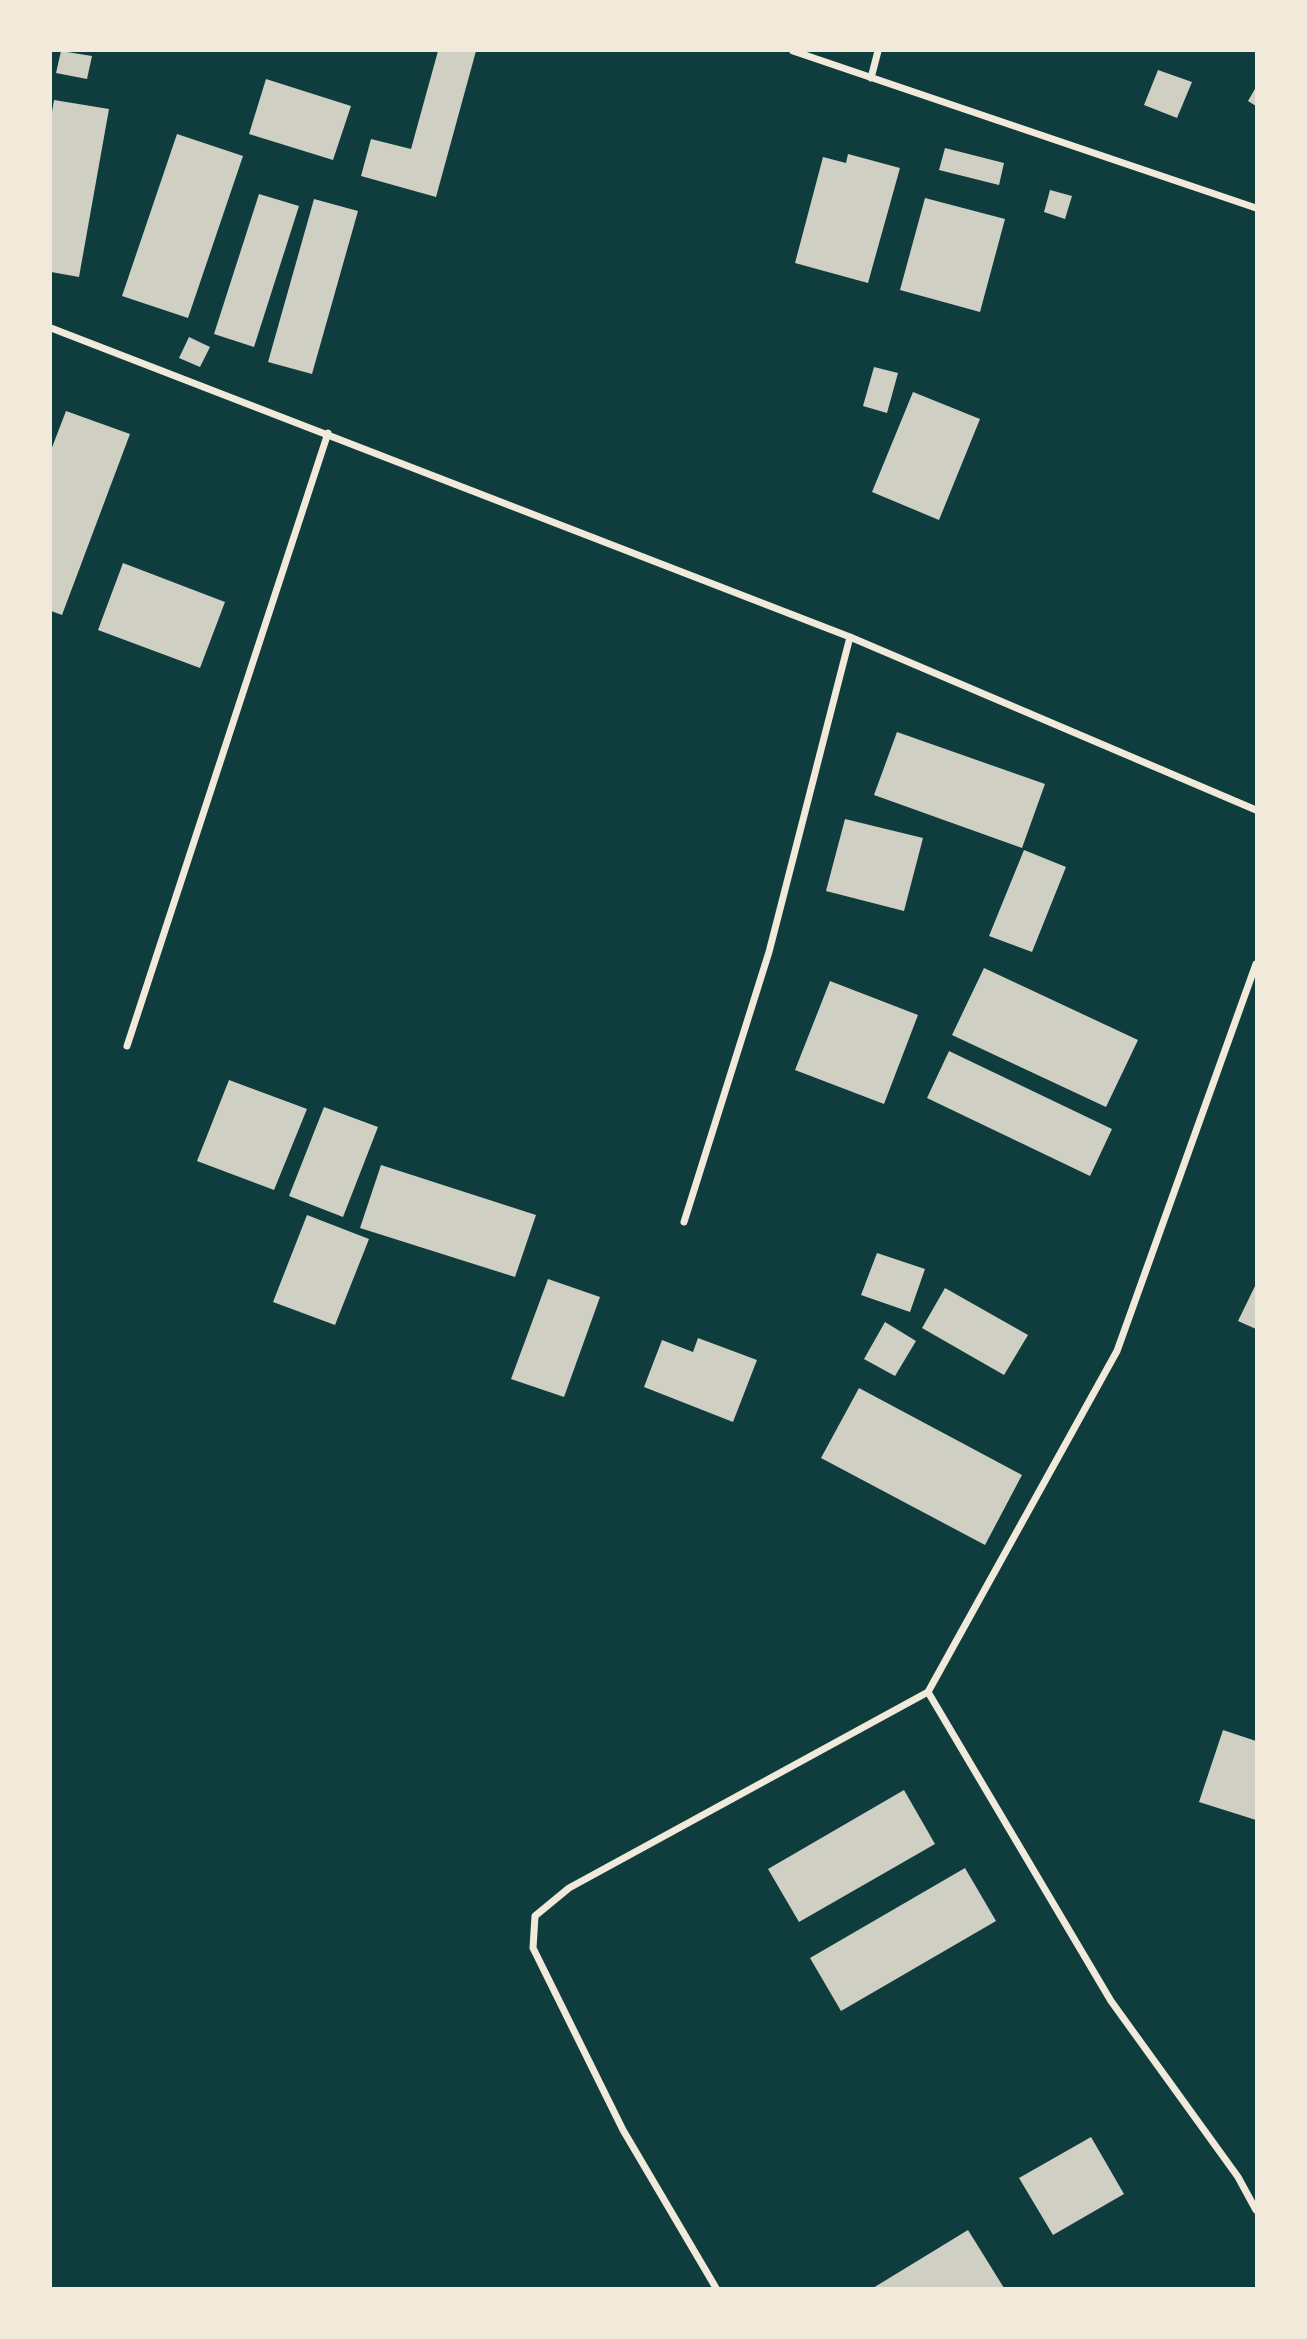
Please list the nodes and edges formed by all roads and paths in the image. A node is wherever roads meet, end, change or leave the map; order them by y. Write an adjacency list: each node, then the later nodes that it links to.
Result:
1 (793, 51): 3 (street)
2 (878, 51): 3 (street)
3 (871, 78): 4 (street)
4 (1256, 208)
5 (51, 328): 6 (street)
6 (328, 433): 7 (street); 10 (street)
7 (850, 636): 8 (street); 11 (street)
8 (1256, 810)
9 (1256, 964): 12 (street)
10 (127, 1045)
11 (684, 1222)
12 (928, 1692): 13 (street); 14 (street)
13 (1256, 2210)
14 (716, 2288)

